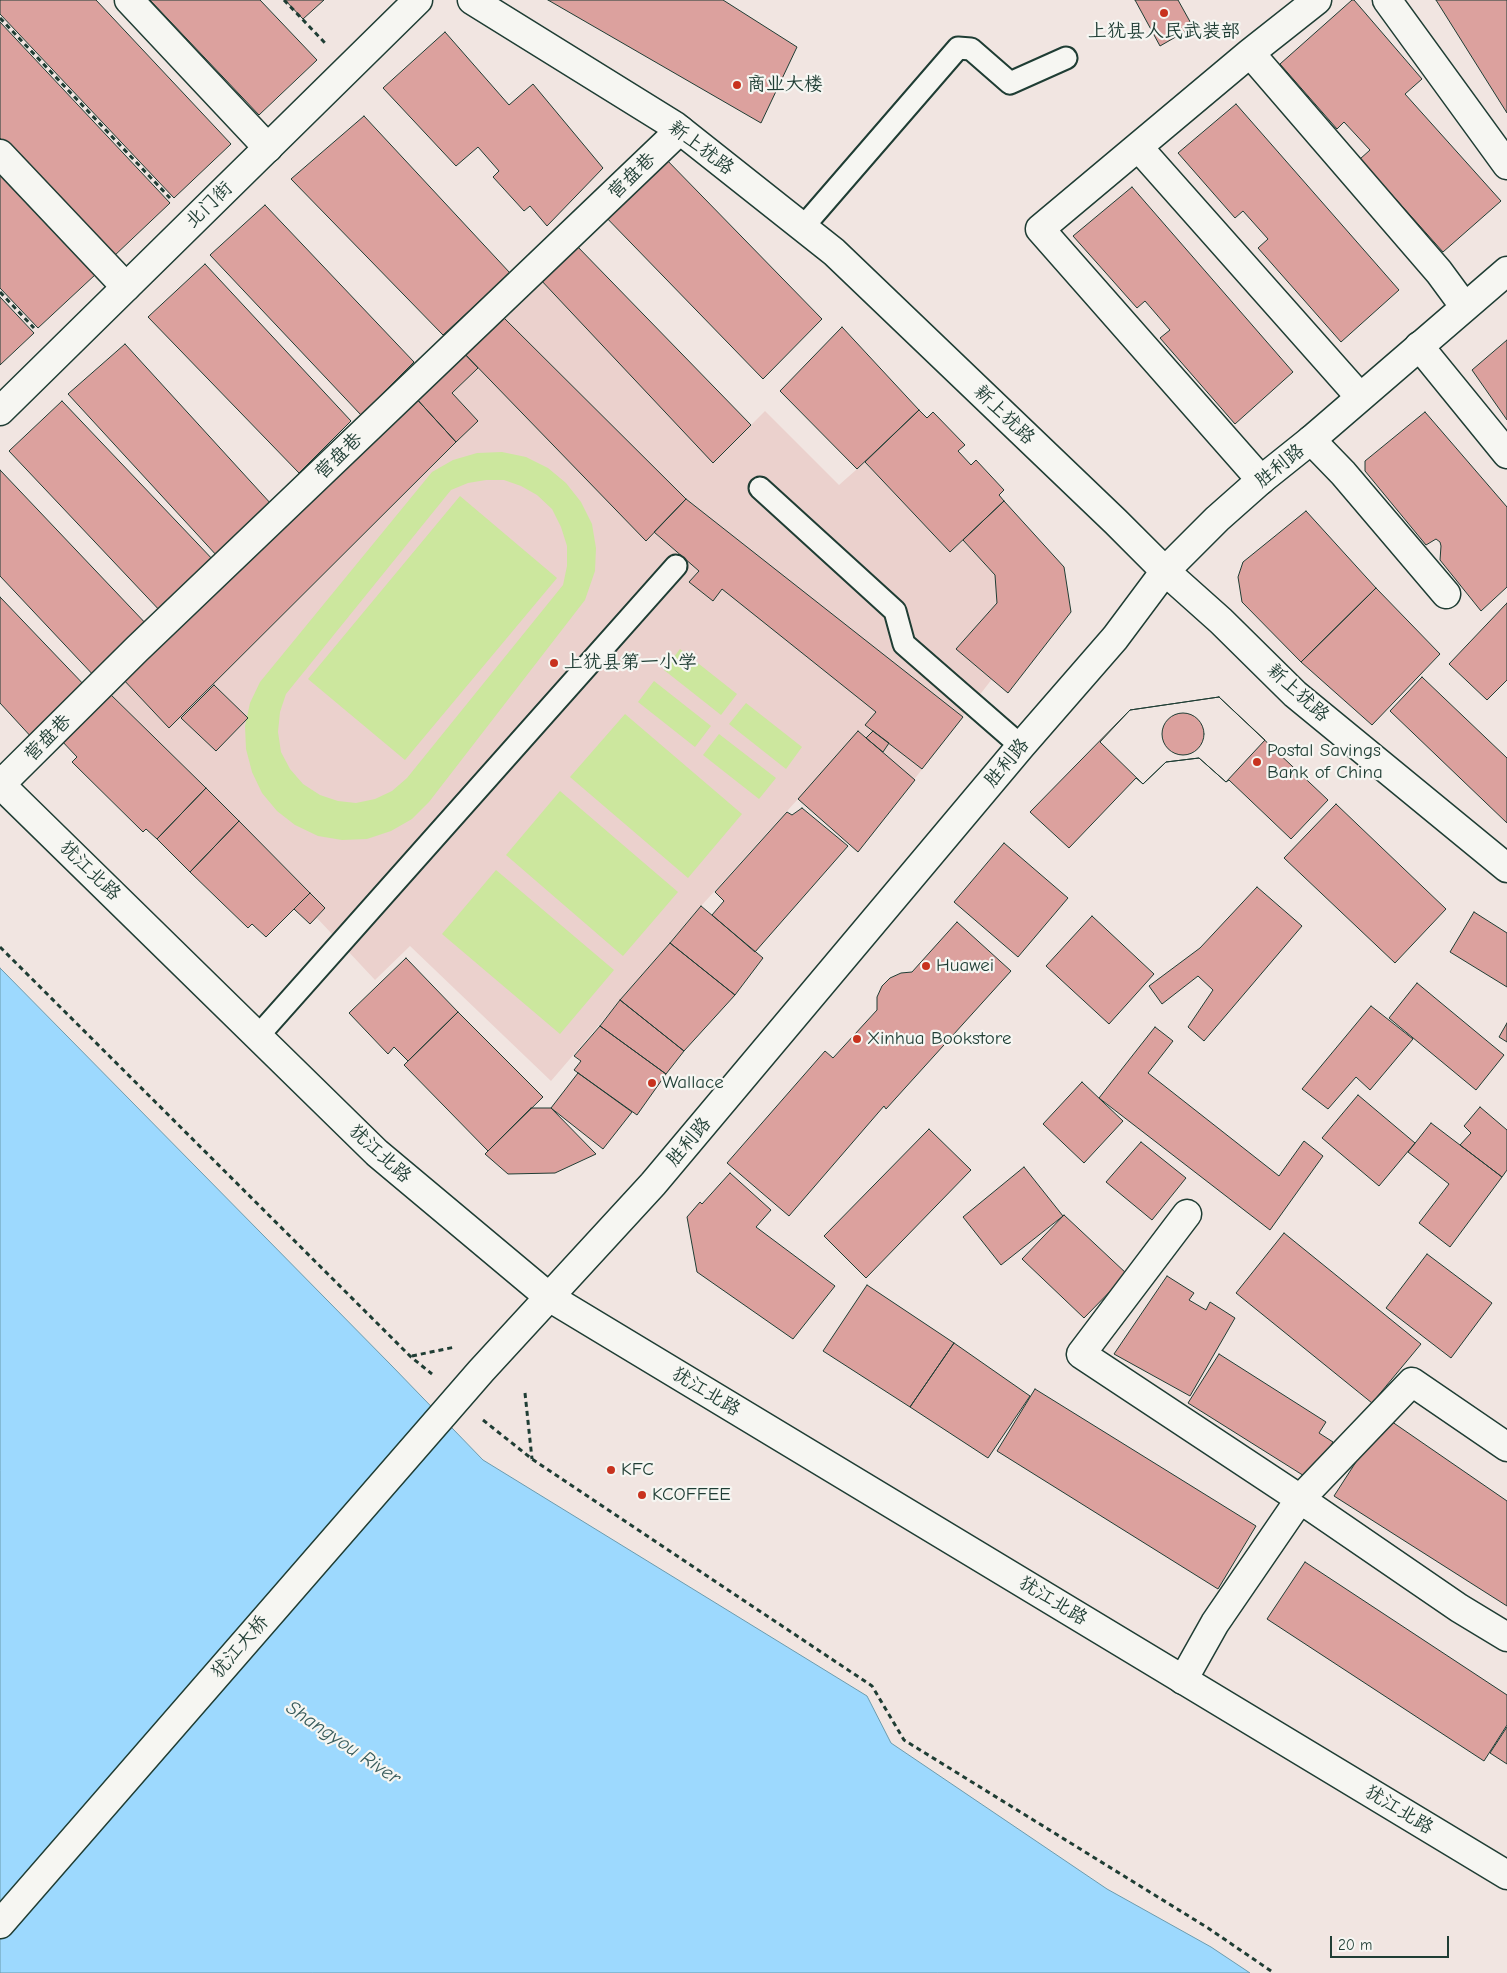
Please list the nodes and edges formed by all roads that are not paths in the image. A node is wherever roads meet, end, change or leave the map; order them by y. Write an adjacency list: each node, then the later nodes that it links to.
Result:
1 (129, 0): 9 (street)
2 (418, 0): 9 (street, 北门街)
3 (472, 0): 8 (street, 新上犹路)
4 (1317, 0): 6 (street)
5 (1387, 0): 12 (street)
6 (1250, 53): 10 (street); 16 (street)
7 (1066, 58): 13 (lane)
8 (680, 130): 13 (street, 新上犹路); 28 (street, 营盘巷)
9 (268, 148): 15 (street, 北门街)
10 (1139, 148): 18 (street); 22 (street)
11 (0, 154): 15 (street)
12 (1507, 165)
13 (803, 227): 25 (street, 新上犹路)
14 (1507, 271): 16 (street, 胜利路)
15 (126, 287): 19 (street, 北门街)
16 (1464, 306): 17 (street, 胜利路)
17 (1419, 346): 18 (street, 胜利路); 21 (street)
18 (1360, 397): 20 (street, 胜利路)
19 (0, 411)
20 (1311, 440): 22 (street, 胜利路); 26 (street)
21 (1507, 454)
22 (1261, 480): 25 (street, 胜利路)
23 (760, 488): 27 (lane)
24 (676, 566): 30 (lane)
25 (1165, 571): 27 (street, 胜利路); 29 (street, 新上犹路)
26 (1446, 594)
27 (1021, 746): 32 (street, 胜利路)
28 (0, 784): 30 (street, 犹江北路)
29 (1507, 868)
30 (258, 1036): 32 (street, 犹江北路)
31 (1187, 1214): 35 (street)
32 (549, 1297): 33 (street, 胜利路); 37 (street, 犹江北路)
33 (481, 1371): 39 (street, 犹江大桥)
34 (1507, 1447): 35 (street)
35 (1300, 1498): 36 (street); 37 (street)
36 (1507, 1637)
37 (1183, 1680): 38 (street, 犹江北路)
38 (1507, 1875)
39 (0, 1924)

